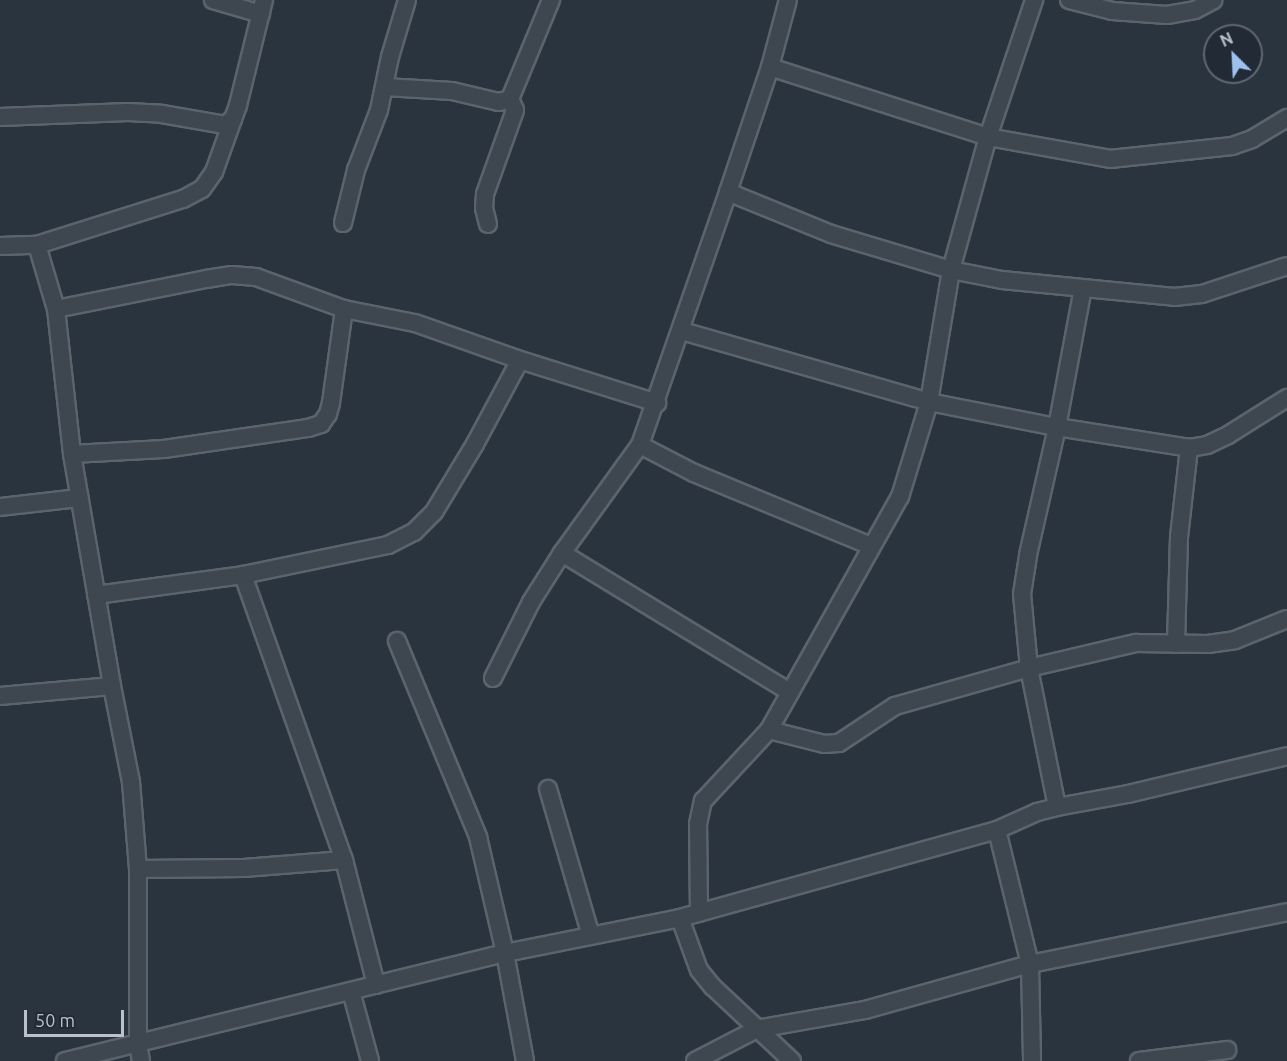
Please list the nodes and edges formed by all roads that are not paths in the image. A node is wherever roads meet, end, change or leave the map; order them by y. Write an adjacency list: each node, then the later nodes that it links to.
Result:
1 (213, 0): 9 (street)
2 (407, 0): 11 (street)
3 (551, 0): 12 (street)
4 (788, 0): 10 (street)
5 (1034, 0): 16 (street)
6 (1069, 0): 8 (street)
7 (1214, 0): 8 (street)
8 (1192, 5)
9 (262, 7): 15 (street)
10 (770, 67): 16 (street); 17 (street)
11 (385, 87): 12 (street); 18 (street)
12 (510, 99): 19 (street)
13 (0, 117): 15 (street)
14 (1287, 118): 16 (street)
15 (233, 119): 20 (street)
16 (988, 137): 23 (street)
17 (728, 192): 23 (street); 27 (street)
18 (343, 223)
19 (488, 224)
20 (37, 245): 21 (street); 25 (street)
21 (0, 246)
22 (1287, 266): 24 (street)
23 (951, 270): 24 (street); 30 (street)
24 (1083, 288): 32 (street)
25 (56, 309): 26 (street); 35 (street)
26 (344, 309): 28 (street); 35 (street)
27 (682, 331): 30 (street); 31 (street)
28 (520, 360): 31 (street); 40 (street)
29 (1287, 398): 34 (street)
30 (929, 402): 32 (street); 38 (street)
31 (657, 403): 33 (street)
32 (1058, 427): 34 (street); 45 (street)
33 (640, 445): 38 (street); 39 (street)
34 (1190, 448): 44 (street)
35 (72, 454): 36 (street)
36 (79, 498): 37 (street); 41 (street)
37 (0, 507)
38 (871, 546): 48 (street)
39 (562, 554): 46 (street); 48 (street)
40 (243, 575): 41 (street); 55 (street)
41 (96, 595): 47 (street)
42 (1287, 619): 44 (street)
43 (397, 641): 61 (street)
44 (1176, 644): 45 (street)
45 (1029, 668): 50 (street); 53 (street)
46 (493, 678)
47 (112, 686): 49 (street); 56 (street)
48 (790, 692): 50 (street)
49 (0, 696)
50 (769, 730): 58 (street)
51 (1287, 756): 53 (street)
52 (548, 789): 60 (street)
53 (1057, 807): 54 (street)
54 (997, 830): 58 (street); 62 (street)
55 (344, 860): 56 (street); 63 (street)
56 (138, 869): 67 (street)
57 (1287, 912): 62 (street)
58 (699, 913): 59 (street)
59 (680, 918): 60 (street); 65 (street)
60 (591, 936): 61 (street)
61 (506, 953): 63 (street); 70 (street)
62 (1030, 964): 65 (street); 73 (street)
63 (376, 985): 64 (street)
64 (351, 991): 67 (street); 69 (street)
65 (757, 1029): 71 (street); 72 (street)
66 (1227, 1050): 74 (street)
67 (140, 1053): 68 (street)
68 (65, 1061)
69 (370, 1061)
70 (525, 1061)
71 (695, 1061)
72 (792, 1061)
73 (1032, 1061)
74 (1139, 1061)

